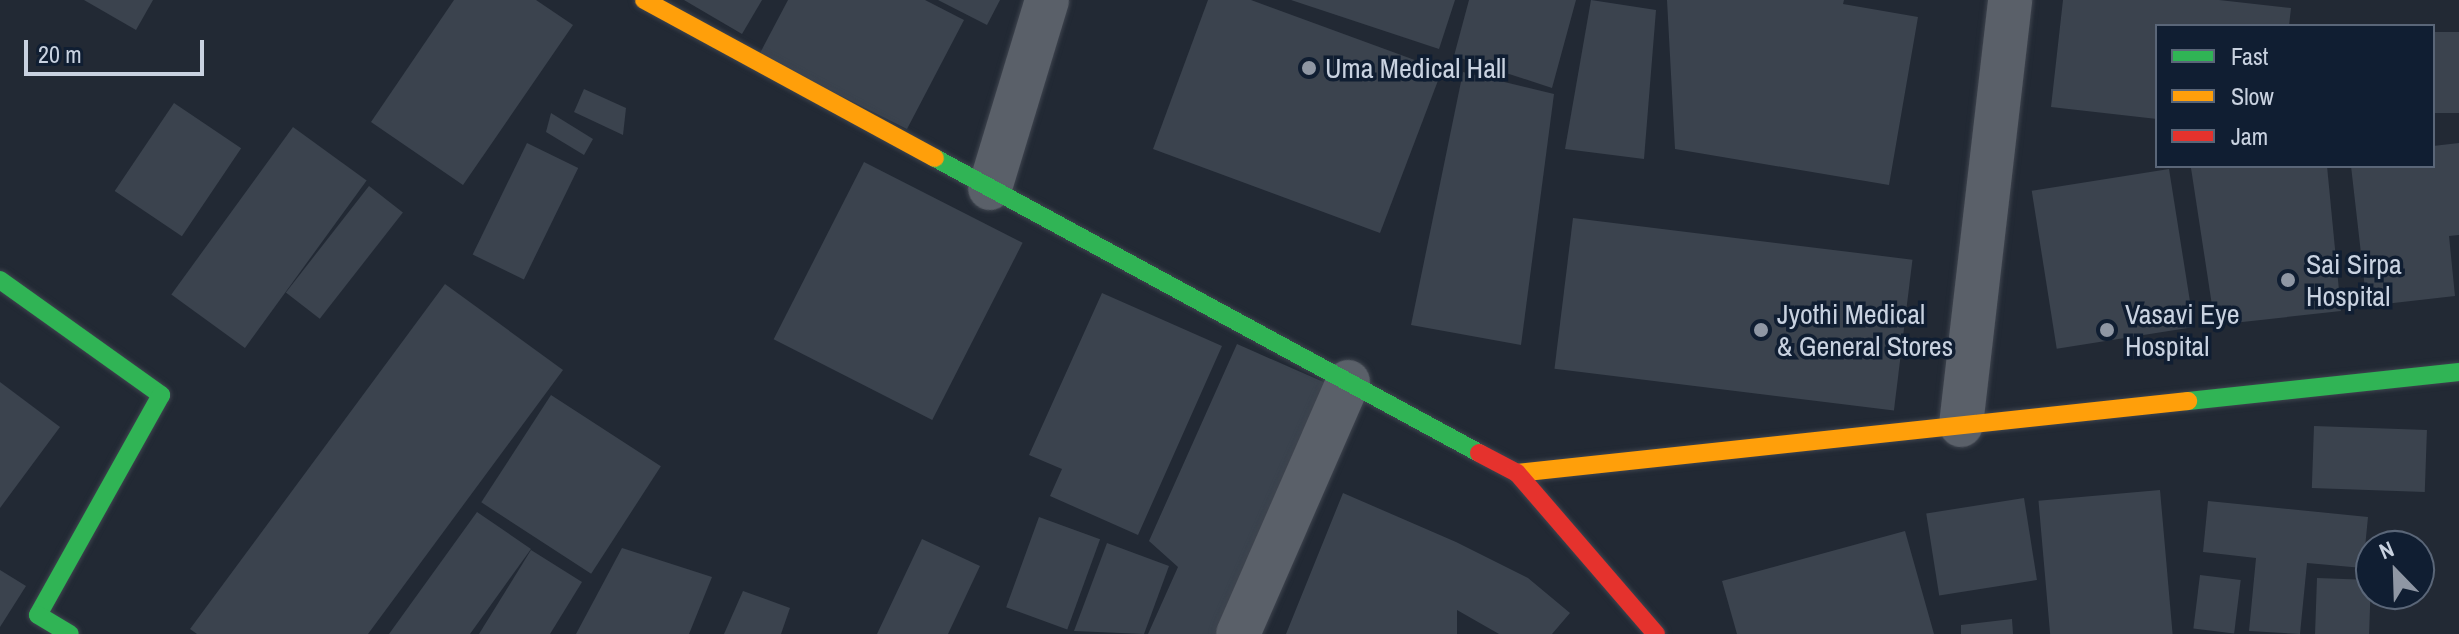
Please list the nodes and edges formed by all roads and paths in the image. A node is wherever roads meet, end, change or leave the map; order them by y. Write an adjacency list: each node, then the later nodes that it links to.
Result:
1 (644, 0): 4 (street)
2 (1047, 0): 4 (street)
3 (2010, 0): 8 (street)
4 (990, 188): 7 (street)
5 (0, 280): 10 (street)
6 (2459, 372): 8 (street)
7 (1348, 382): 9 (street); 11 (street)
8 (1961, 425): 9 (street)
9 (1517, 473): 12 (street)
10 (70, 634)
11 (1238, 634)
12 (1656, 634)

